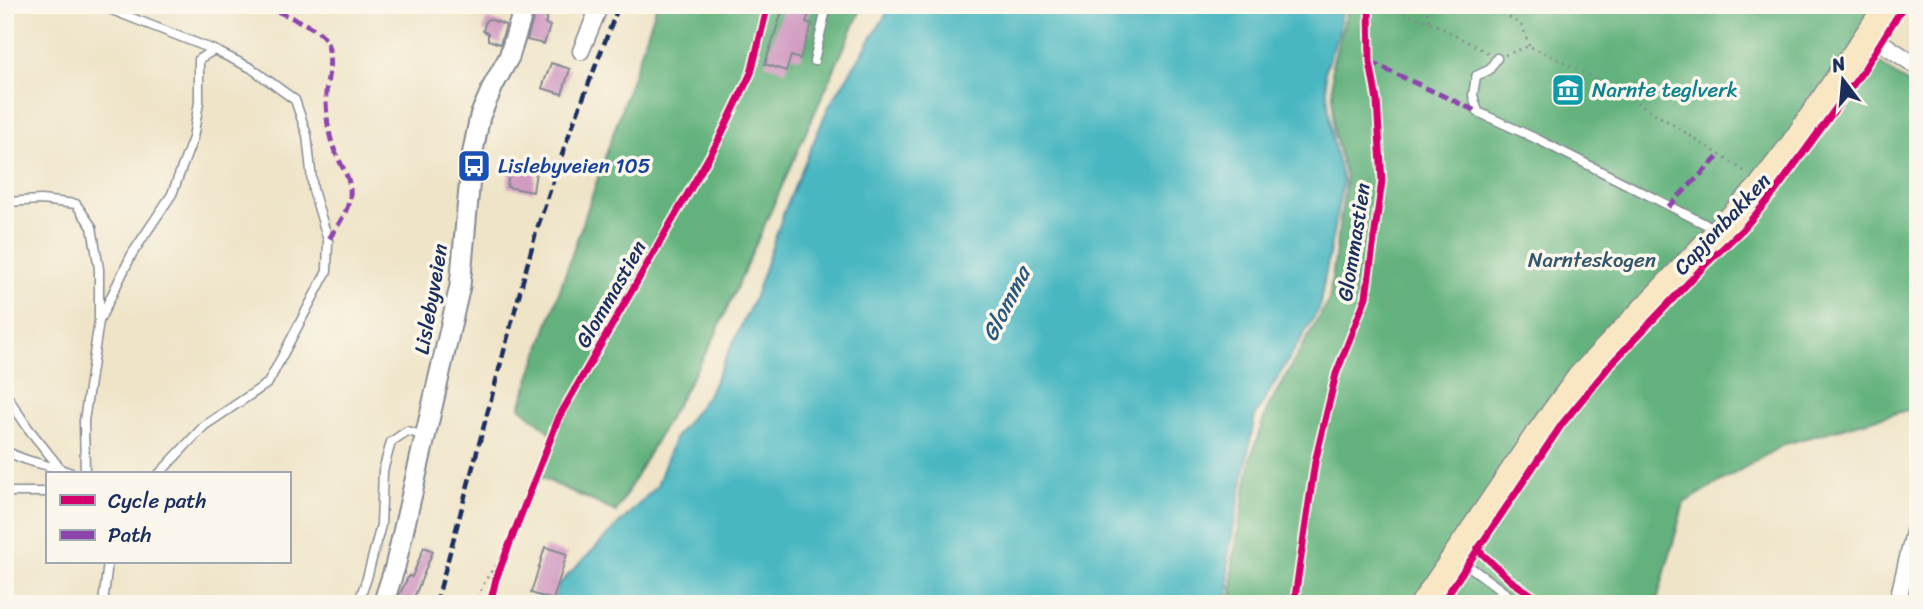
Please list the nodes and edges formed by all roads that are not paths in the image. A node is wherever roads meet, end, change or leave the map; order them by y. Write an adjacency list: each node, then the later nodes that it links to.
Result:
1 (99, 5): 7 (lane)
2 (525, 5): 16 (street, Lislebyveien)
3 (600, 5): 8 (street)
4 (827, 5): 10 (lane)
5 (1887, 5): 6 (main road, Capjonbakken)
6 (1867, 36): 11 (street); 13 (main road, Capjonbakken)
7 (214, 50): 14 (lane); 21 (lane)
8 (580, 51)
9 (1497, 58): 13 (lane)
10 (814, 61)
11 (1918, 67)
12 (5, 202): 14 (lane)
13 (1718, 230): 25 (main road, Capjonbakken)
14 (99, 321): 20 (lane)
15 (5, 393): 18 (lane)
16 (426, 436): 28 (lane); 29 (street, Lislebyveien)
17 (5, 450): 18 (lane)
18 (60, 468): 19 (lane)
19 (69, 472)
20 (85, 472)
21 (161, 472)
22 (5, 492): 23 (lane)
23 (46, 492)
24 (1918, 515): 32 (street)
25 (1455, 555): 30 (main road, Capjonbakken); 31 (lane)
26 (108, 564): 27 (lane)
27 (103, 604)
28 (358, 604)
29 (383, 604)
30 (1422, 604)
31 (1520, 604)
32 (1897, 604)

